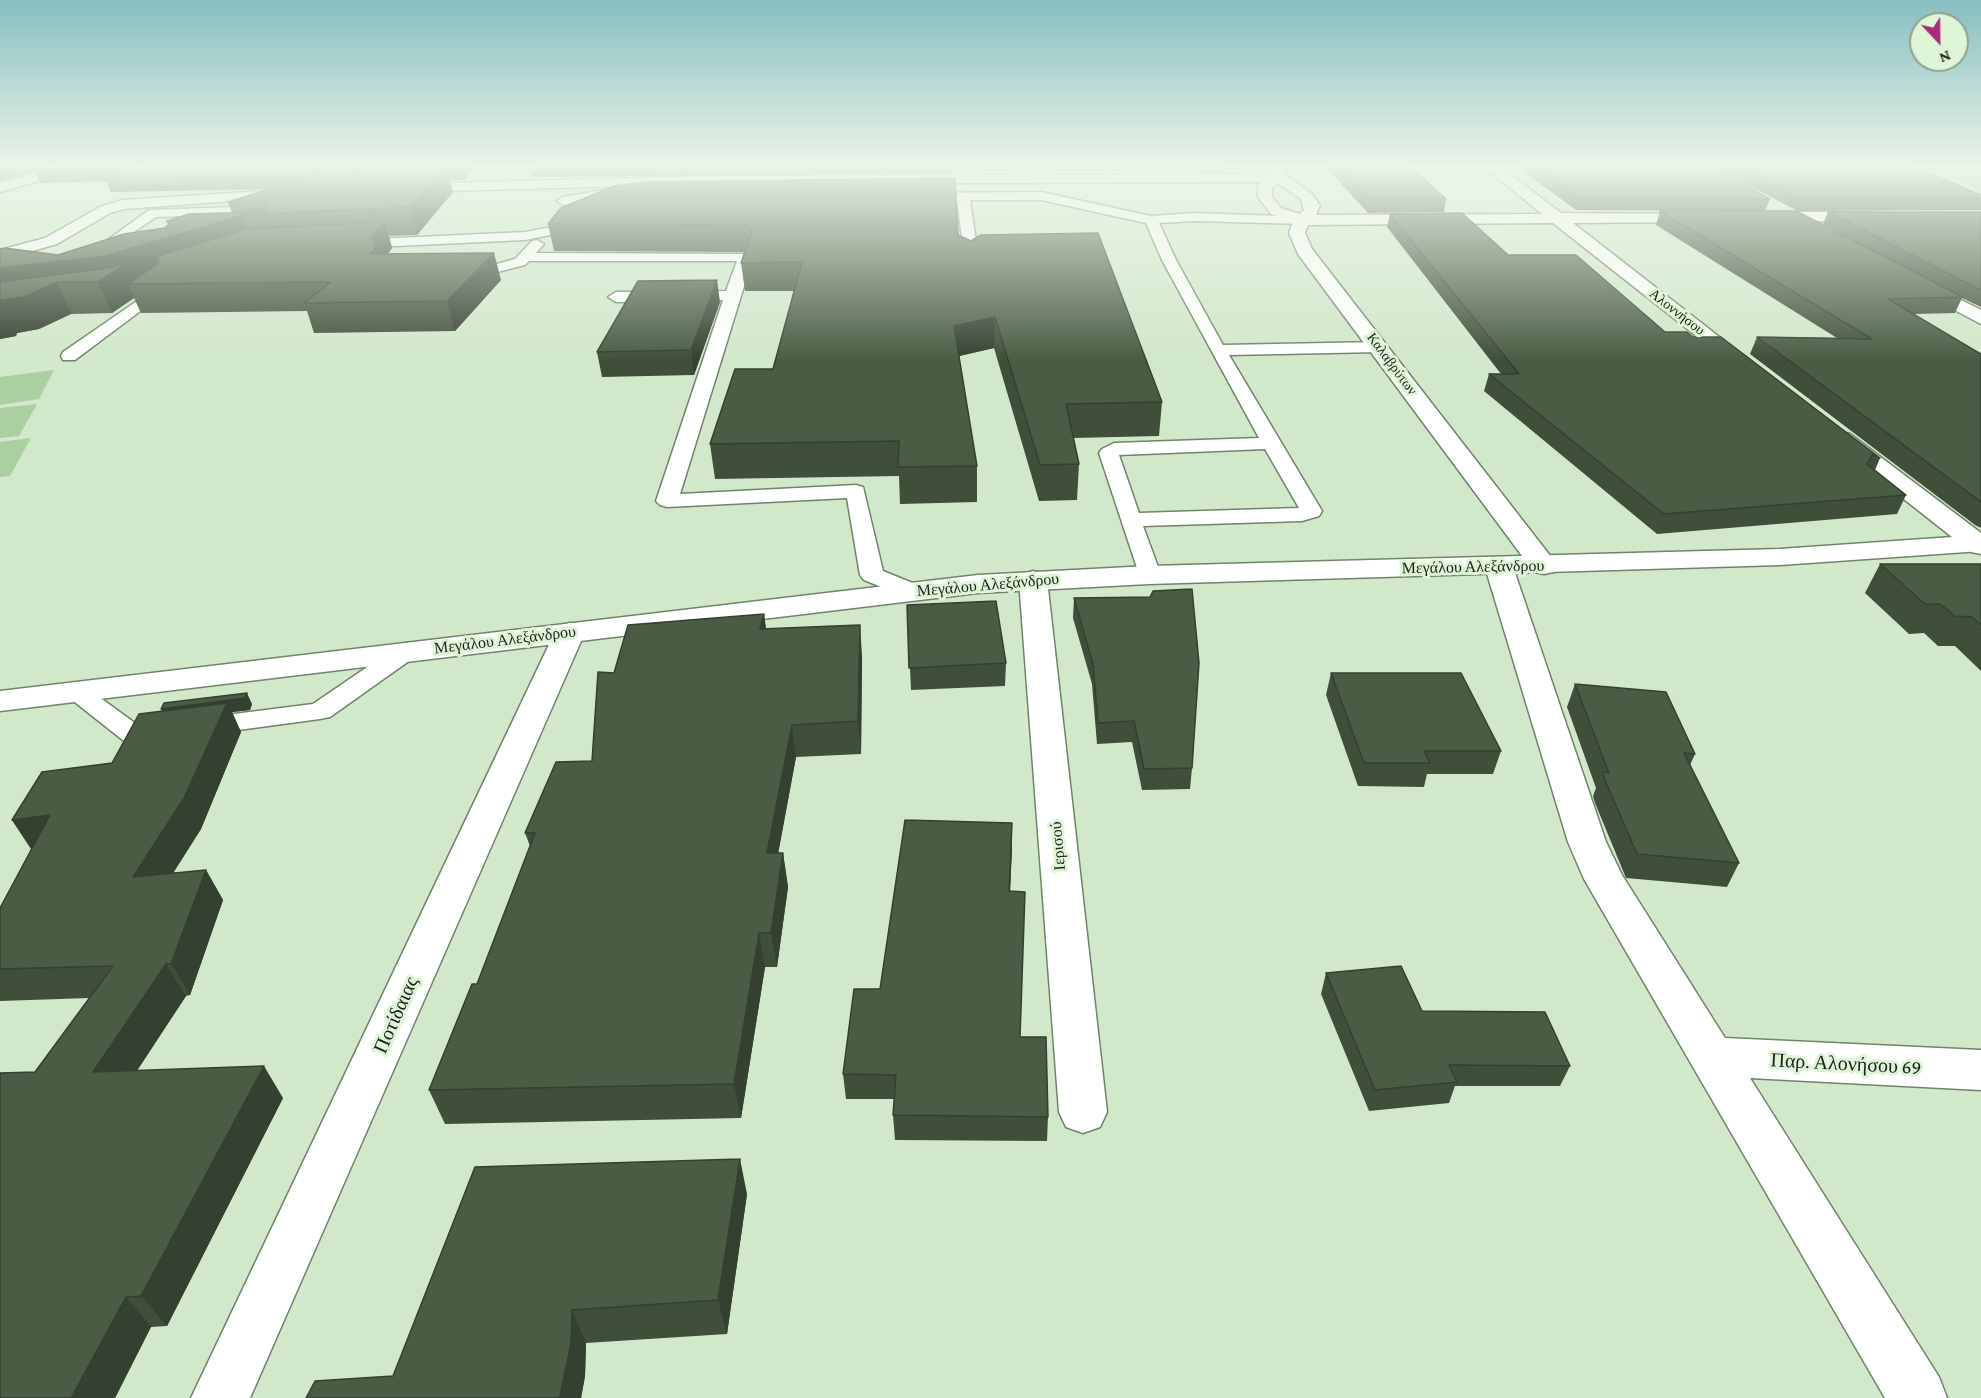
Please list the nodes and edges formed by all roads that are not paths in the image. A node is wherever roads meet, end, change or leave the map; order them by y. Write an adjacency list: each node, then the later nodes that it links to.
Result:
1 (71, 230): 14 (street)
2 (128, 230): 11 (lane)
3 (552, 230): 9 (lane)
4 (968, 230): 17 (lane)
5 (1156, 230): 27 (lane)
6 (1298, 230): 26 (street, Καλαβρύτων)
7 (1573, 230): 29 (street, Αλοννήσου)
8 (1819, 230): 10 (street)
9 (548, 232): 13 (lane); 16 (lane)
10 (1826, 234)
11 (159, 238)
12 (343, 239): 13 (lane)
13 (408, 242): 15 (lane)
14 (0, 255)
15 (395, 257)
16 (525, 257): 18 (lane); 22 (lane)
17 (972, 262)
18 (450, 273)
19 (1908, 278): 23 (street)
20 (133, 290): 28 (lane)
21 (1970, 294): 23 (street)
22 (732, 295): 24 (lane); 38 (lane)
23 (1938, 295): 25 (street)
24 (616, 297)
25 (1981, 318)
26 (1380, 347): 27 (lane); 34 (street, Καλαβρύτων)
27 (1218, 351): 31 (lane)
28 (69, 356)
29 (1758, 375)
30 (1822, 424): 33 (street)
31 (1271, 443): 32 (lane); 32 (lane)
32 (1130, 520): 36 (lane)
33 (1980, 544): 34 (street, Μεγάλου Αλεξάνδρου)
34 (1544, 566): 35 (street, Μεγάλου Αλεξάνδρου)
35 (1499, 567): 36 (street, Μεγάλου Αλεξάνδρου); 43 (street)
36 (1149, 575): 37 (street, Μεγάλου Αλεξάνδρου)
37 (1033, 580): 38 (street, Μεγάλου Αλεξάνδρου); 45 (street, Ιερισού)
38 (912, 591): 39 (street, Μεγάλου Αλεξάνδρου)
39 (570, 632): 40 (street, Μεγάλου Αλεξάνδρου); 46 (street, Ποτίδαιας)
40 (407, 651): 41 (street, Μεγάλου Αλεξάνδρου); 41 (lane)
41 (75, 692): 42 (street, Μεγάλου Αλεξάνδρου)
42 (0, 701)
43 (1711, 1057): 44 (street, Παρ. Αλονήσου 69); 47 (street)
44 (1981, 1070)
45 (1083, 1112)
46 (220, 1398)
47 (1918, 1398)

